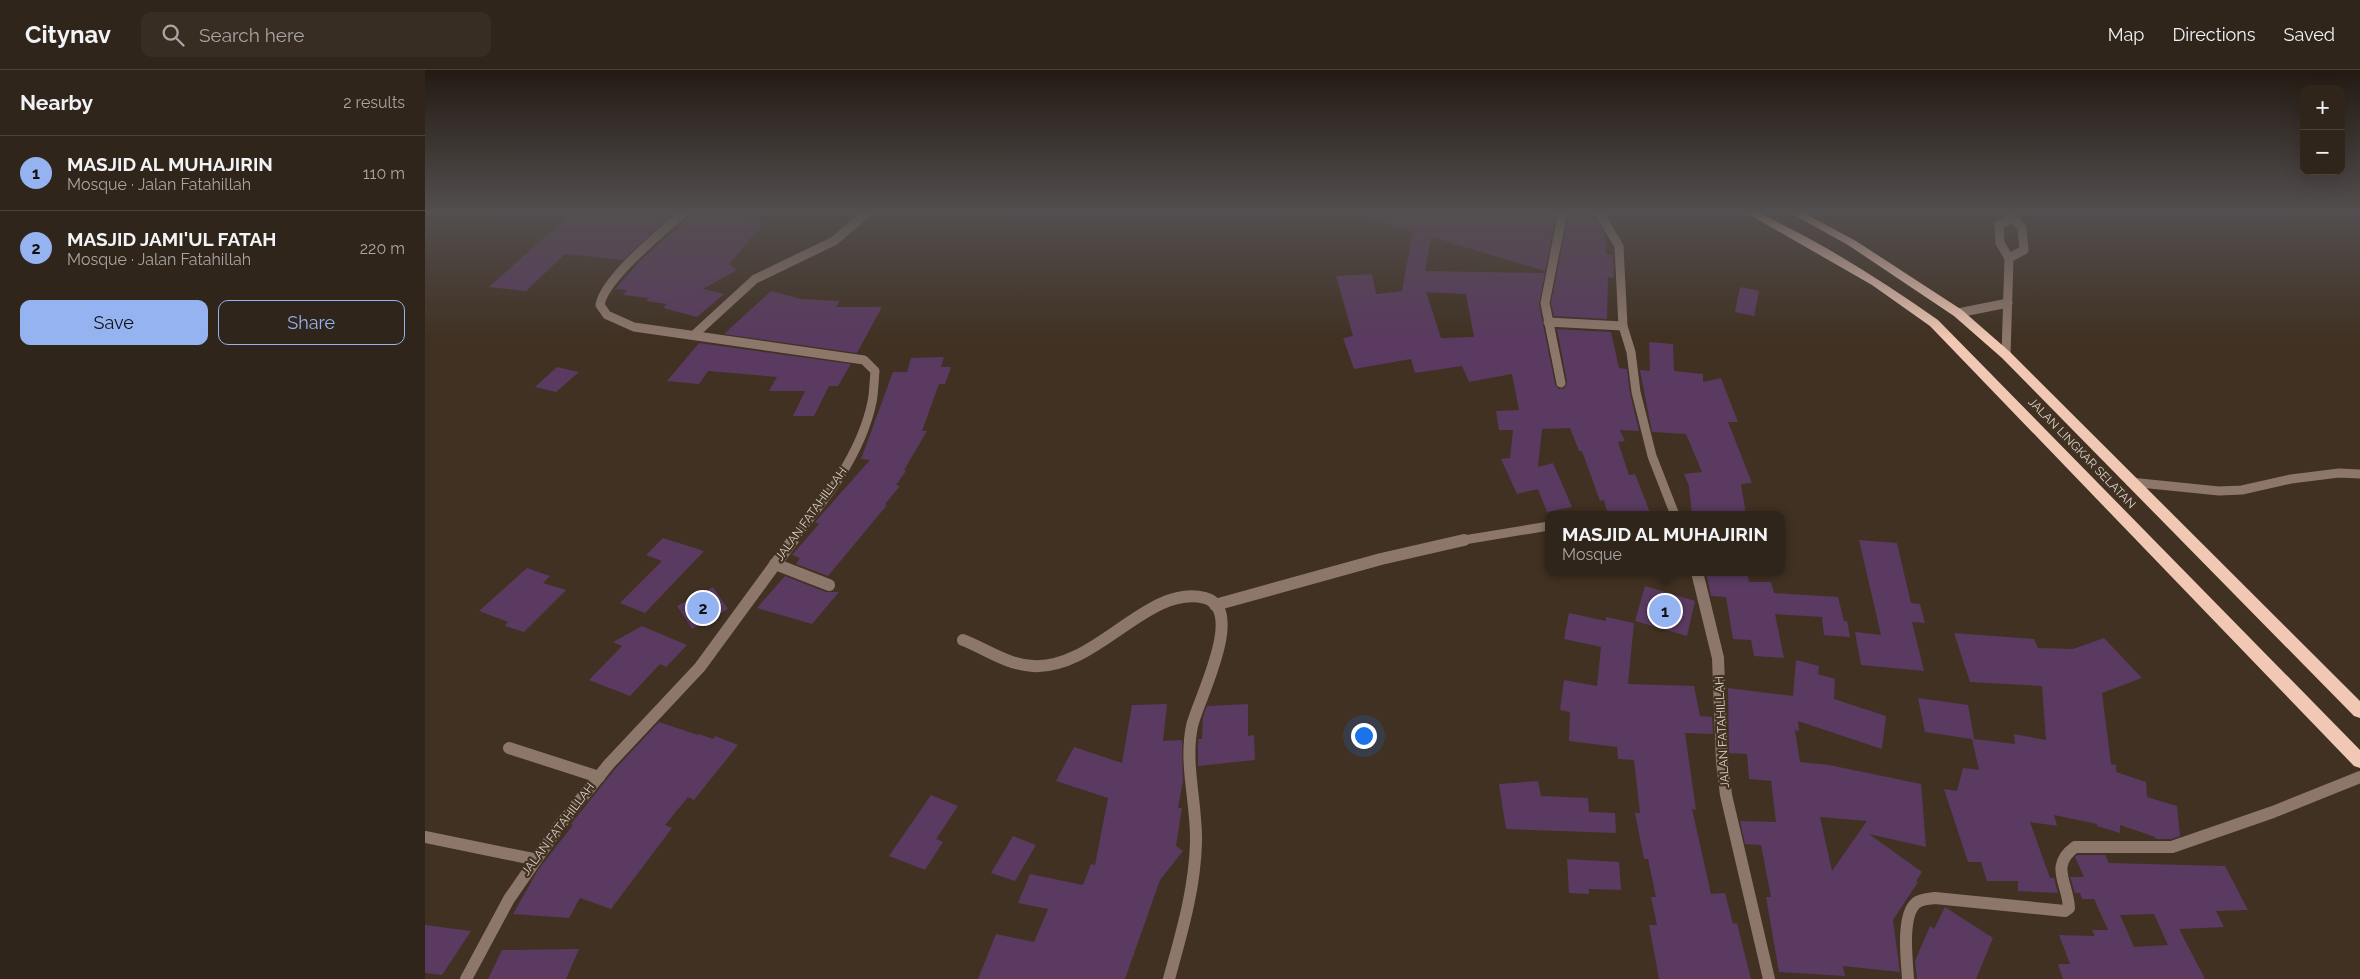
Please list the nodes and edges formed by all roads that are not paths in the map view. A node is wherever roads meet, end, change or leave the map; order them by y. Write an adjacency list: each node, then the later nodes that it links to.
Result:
1 (641, 253): 16 (street, JALAN FATAHILLAH)
2 (807, 253): 16 (street)
3 (1554, 253): 14 (street)
4 (1620, 253): 15 (street)
5 (1828, 253): 11 (highway, JALAN LINGKAR SELATAN)
6 (1868, 253): 10 (highway, JALAN LINGKAR SELATAN)
7 (2005, 253): 9 (street)
8 (2018, 253): 9 (street)
9 (2009, 258): 12 (street)
10 (1891, 269): 11 (highway); 13 (highway, JALAN LINGKAR SELATAN)
11 (1876, 282): 30 (highway, JALAN LINGKAR SELATAN)
12 (2008, 303): 13 (street); 17 (street)
13 (1958, 314): 17 (highway, JALAN LINGKAR SELATAN)
14 (1548, 322): 15 (street); 18 (street)
15 (1623, 326): 21 (street)
16 (695, 334): 23 (street, JALAN FATAHILLAH)
17 (2006, 355): 20 (highway, JALAN LINGKAR SELATAN)
18 (1561, 382)
19 (2360, 474): 20 (street)
20 (2130, 482): 28 (highway, JALAN LINGKAR SELATAN)
21 (1673, 511)
22 (1545, 527): 26 (street)
23 (775, 564): 25 (street); 31 (street, JALAN FATAHILLAH)
24 (1698, 576): 37 (street, JALAN FATAHILLAH)
25 (829, 585)
26 (1215, 605): 27 (street); 36 (street)
27 (963, 640)
28 (2360, 712)
29 (509, 748): 31 (street)
30 (2360, 762)
31 (599, 776): 34 (street, JALAN FATAHILLAH)
32 (2360, 776): 38 (street)
33 (425, 837): 34 (street)
34 (533, 859): 35 (street, JALAN FATAHILLAH)
35 (466, 979)
36 (1169, 979)
37 (1769, 979)
38 (1908, 979)

